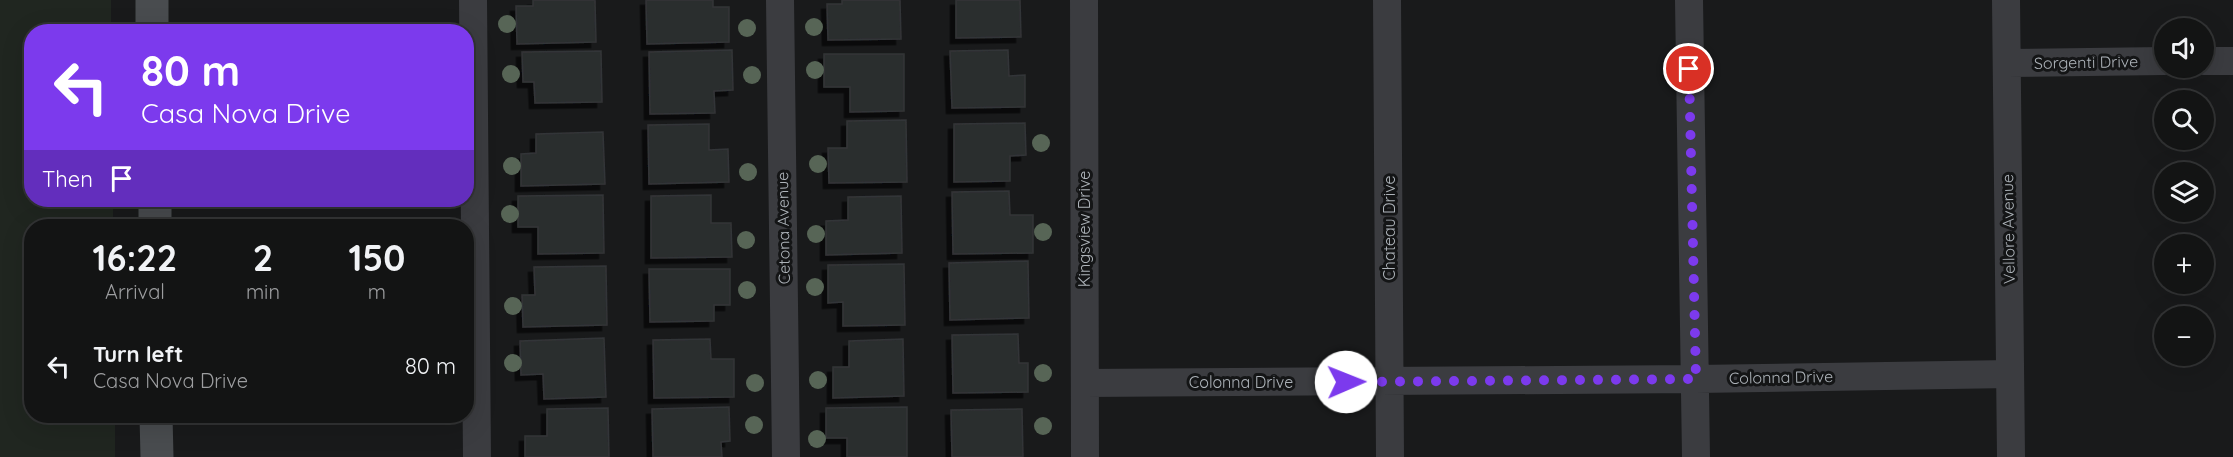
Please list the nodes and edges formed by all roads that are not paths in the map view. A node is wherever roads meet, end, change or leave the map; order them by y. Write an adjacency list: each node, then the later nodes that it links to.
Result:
1 (152, 0): 8 (street)
2 (473, 0): 9 (street)
3 (780, 0): 22 (street, Cetona Avenue)
4 (1084, 0): 18 (street, Kingsview Drive)
5 (1387, 0): 17 (street, Chateau Drive)
6 (1689, 0): 16 (street)
7 (2006, 0): 13 (street, Vellore Avenue)
8 (152, 24)
9 (473, 24)
10 (2154, 61): 13 (street, Sorgenti Drive)
11 (2214, 61): 12 (street)
12 (2233, 61)
13 (2007, 63): 15 (street, Vellore Avenue)
14 (474, 114): 21 (street)
15 (2010, 374): 16 (street, Colonna Drive); 26 (street, Vellore Avenue)
16 (1696, 379): 17 (street, Colonna Drive); 25 (street)
17 (1390, 381): 18 (street, Colonna Drive); 24 (street, Chateau Drive)
18 (1085, 383): 23 (street, Kingsview Drive)
19 (156, 423): 20 (street)
20 (157, 457)
21 (477, 457)
22 (786, 457)
23 (1085, 457)
24 (1390, 457)
25 (1696, 457)
26 (2011, 457)

